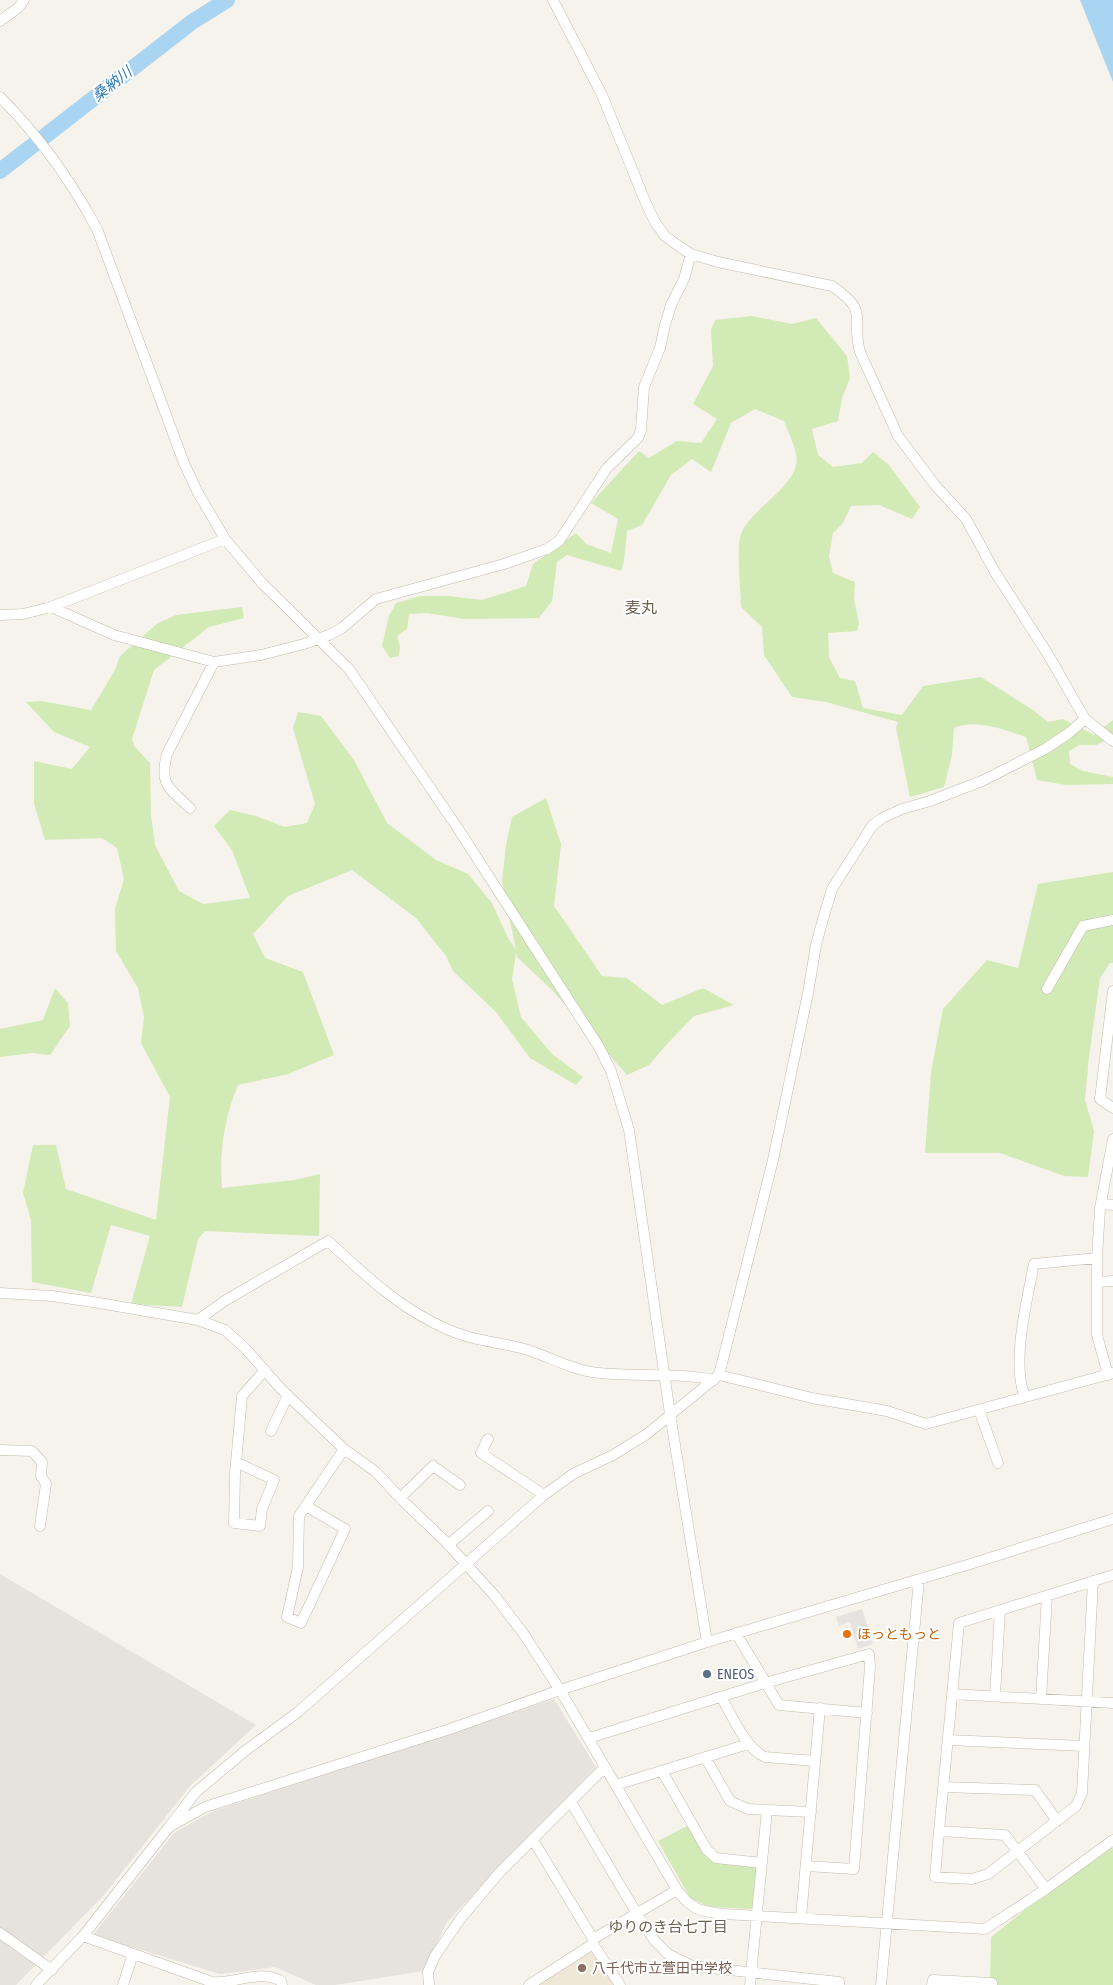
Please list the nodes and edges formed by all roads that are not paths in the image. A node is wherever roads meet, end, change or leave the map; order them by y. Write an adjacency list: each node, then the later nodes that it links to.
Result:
1 (24, 0): 3 (street)
2 (553, 0): 5 (street)
3 (0, 21)
4 (0, 97): 6 (street)
5 (691, 254): 9 (street); 11 (street)
6 (225, 539): 7 (street); 9 (street)
7 (51, 607): 8 (street); 10 (street)
8 (0, 615)
9 (318, 638): 10 (street); 29 (street)
10 (214, 662): 13 (street)
11 (1085, 719): 12 (street); 30 (street)
12 (1113, 742)
13 (190, 808)
14 (1113, 920): 15 (street)
15 (1047, 989)
16 (1113, 991): 17 (street)
17 (1110, 1046): 18 (street)
18 (1113, 1108)
19 (1113, 1139): 20 (street)
20 (1101, 1204): 21 (street); 22 (street)
21 (1113, 1205)
22 (1097, 1258): 24 (street); 32 (street)
23 (1113, 1280): 24 (street)
24 (1097, 1282): 28 (street)
25 (0, 1293): 26 (street)
26 (198, 1320): 27 (street); 29 (street)
27 (265, 1370): 31 (street); 39 (street)
28 (1110, 1374): 32 (street)
29 (665, 1376): 30 (street); 34 (street)
30 (716, 1378): 33 (street); 34 (street)
31 (288, 1395): 35 (street); 37 (street)
32 (1025, 1397): 33 (street)
33 (979, 1410): 40 (street)
34 (670, 1414): 42 (street); 56 (street)
35 (271, 1431)
36 (488, 1439): 42 (street)
37 (344, 1449): 43 (street); 44 (street)
38 (0, 1450): 47 (street)
39 (236, 1462): 39 (street)
40 (998, 1463)
41 (460, 1485): 43 (street)
42 (544, 1495): 49 (street)
43 (400, 1498): 48 (street)
44 (306, 1506): 44 (street)
45 (488, 1511): 48 (street)
46 (1113, 1519): 51 (street)
47 (40, 1526)
48 (448, 1545): 49 (street)
49 (465, 1563): 58 (street); 81 (street)
50 (1113, 1575): 52 (street)
51 (919, 1580): 55 (street); 93 (street)
52 (1093, 1581): 53 (street); 63 (street)
53 (1047, 1596): 54 (street); 62 (street)
54 (1000, 1610): 59 (street); 60 (street)
55 (736, 1633): 56 (street); 57 (street)
56 (706, 1642): 58 (street)
57 (765, 1683): 61 (street); 65 (street); 66 (street)
58 (560, 1690): 67 (street); 81 (street)
59 (952, 1694): 60 (street); 68 (street)
60 (995, 1696): 62 (street)
61 (721, 1697): 67 (street); 69 (street)
62 (1040, 1699): 63 (street)
63 (1086, 1701): 64 (street); 70 (street)
64 (1113, 1703)
65 (820, 1708): 66 (street); 72 (street)
66 (867, 1713): 87 (street)
67 (588, 1738): 73 (street)
68 (948, 1740): 70 (street); 76 (street)
69 (748, 1744): 71 (street); 72 (street)
70 (1084, 1746): 80 (street)
71 (705, 1757): 74 (street); 78 (street)
72 (815, 1760): 79 (street)
73 (605, 1767): 75 (street); 77 (street)
74 (662, 1771): 75 (street); 86 (street)
75 (616, 1785): 89 (street)
76 (943, 1787): 80 (street); 82 (street)
77 (571, 1802): 83 (street); 90 (street)
78 (767, 1810): 79 (street); 86 (street)
79 (811, 1812): 87 (street)
80 (1057, 1821): 85 (street)
81 (169, 1827): 95 (street)
82 (939, 1831): 85 (street); 85 (street)
83 (532, 1840): 96 (street); 104 (street)
84 (1112, 1843): 88 (street)
85 (1017, 1851): 88 (street)
86 (762, 1863): 91 (street)
87 (806, 1866): 92 (street)
88 (1046, 1889): 93 (street)
89 (677, 1890): 90 (street); 91 (street)
90 (637, 1914): 96 (street); 99 (street)
91 (756, 1915): 92 (street); 99 (street)
92 (801, 1917): 93 (street)
93 (887, 1922): 109 (street)
94 (0, 1933): 98 (street)
95 (83, 1936): 97 (street); 98 (street)
96 (593, 1942): 105 (street); 106 (street)
97 (133, 1954): 100 (street); 102 (street)
98 (52, 1970): 101 (street)
99 (751, 1972): 107 (street); 108 (street)
100 (218, 1984): 103 (street)
101 (36, 1985)
102 (123, 1985)
103 (282, 1985)
104 (429, 1985)
105 (529, 1985)
106 (620, 1985)
107 (750, 1985)
108 (839, 1985)
109 (881, 1985)
110 (932, 1985): 111 (street)
111 (992, 1985)

